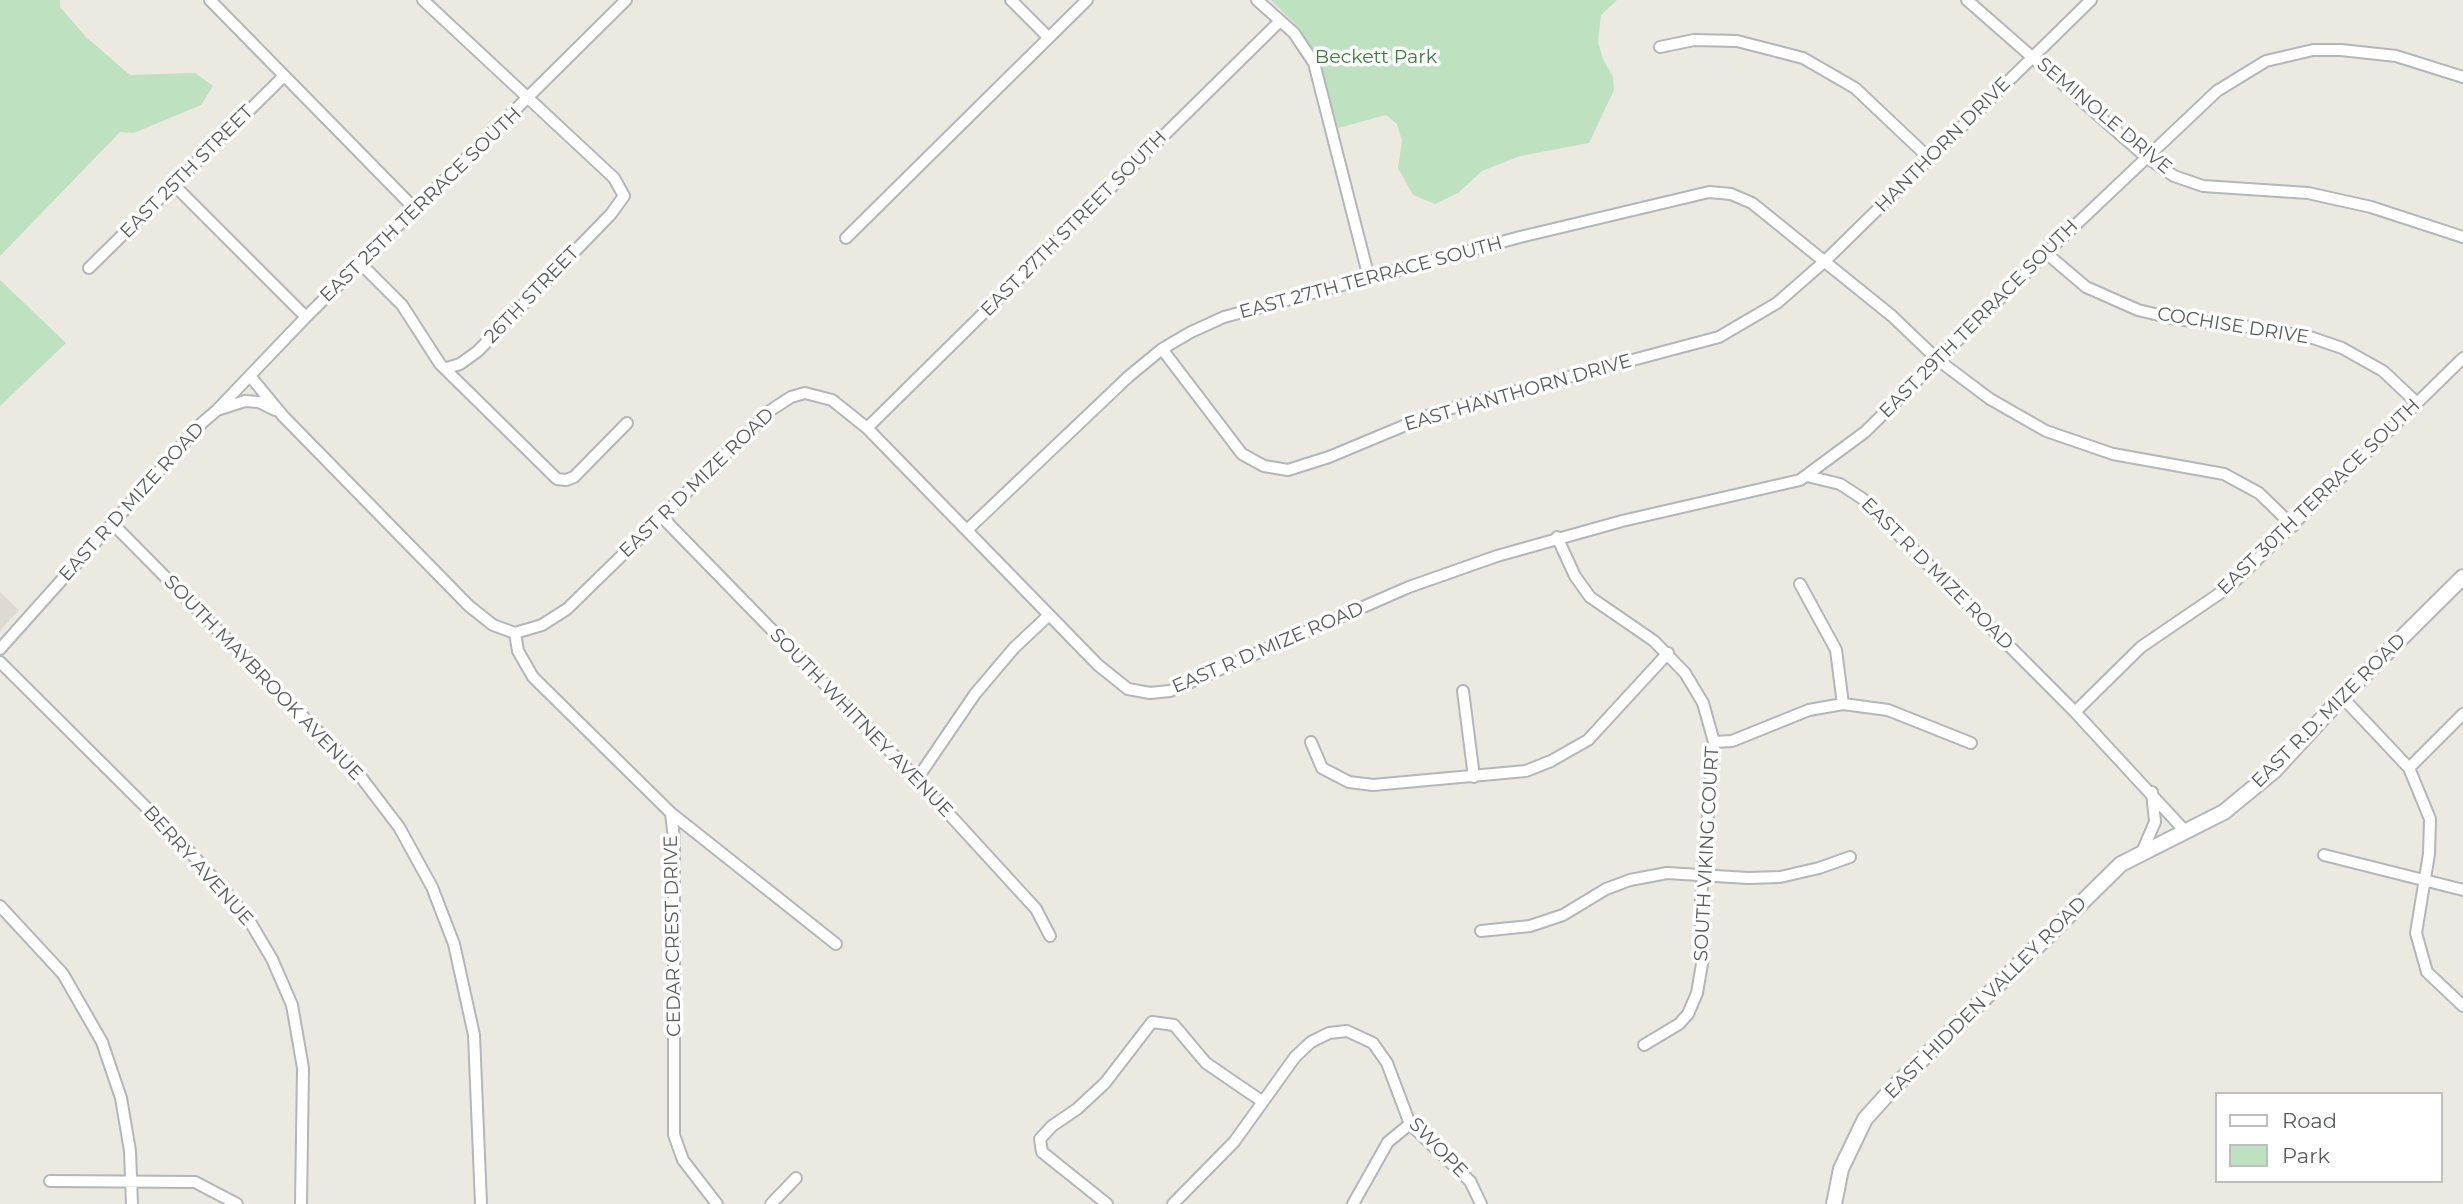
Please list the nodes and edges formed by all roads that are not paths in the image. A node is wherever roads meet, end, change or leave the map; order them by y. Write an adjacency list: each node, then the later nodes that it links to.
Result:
1 (209, 0): 13 (street)
2 (626, 0): 15 (street, EAST 25TH TERRACE SOUTH)
3 (1011, 0): 10 (street)
4 (1087, 0): 10 (street)
5 (1258, 0): 9 (street)
6 (1967, 0): 12 (street, SEMINOLE DRIVE)
7 (2091, 0): 12 (street, HANTHORN DRIVE)
8 (427, 1): 15 (street)
9 (1280, 21): 26 (street); 37 (street, EAST 27TH STREET SOUTH)
10 (1048, 37): 21 (street)
11 (1660, 47): 17 (street)
12 (2032, 56): 16 (street, SEMINOLE DRIVE); 17 (street, HANTHORN DRIVE)
13 (284, 76): 18 (street, EAST 25TH STREET); 19 (street)
14 (2463, 77): 16 (street, EAST 29TH TERRACE SOUTH)
15 (531, 97): 19 (street, EAST 25TH TERRACE SOUTH); 31 (street, 26TH STREET)
16 (2146, 157): 20 (street, SEMINOLE DRIVE); 22 (street, EAST 29TH TERRACE SOUTH)
17 (1929, 158): 23 (street, HANTHORN DRIVE)
18 (174, 186): 25 (street, EAST 25TH STREET); 27 (street)
19 (415, 209): 24 (street, EAST 25TH TERRACE SOUTH)
20 (2463, 237)
21 (846, 238)
22 (2046, 253): 30 (street, EAST 29TH TERRACE SOUTH); 33 (street, COCHISE DRIVE)
23 (1825, 261): 26 (street, EAST 27TH TERRACE SOUTH); 28 (street, EAST HANTHORN DRIVE); 30 (street, EAST 27TH TERRACE SOUTH)
24 (361, 264): 27 (street, EAST 25TH TERRACE SOUTH); 31 (street)
25 (89, 268)
26 (1369, 278): 28 (street, EAST 27TH TERRACE SOUTH)
27 (306, 317): 32 (street, EAST 25TH TERRACE SOUTH)
28 (1163, 349): 42 (street, EAST 27TH TERRACE SOUTH)
29 (2463, 358): 33 (street, EAST 30TH TERRACE SOUTH)
30 (1938, 360): 38 (street, EAST 29TH TERRACE SOUTH); 41 (street, EAST 27TH TERRACE SOUTH)
31 (447, 368): 36 (street)
32 (250, 376): 34 (street, EAST 25TH TERRACE SOUTH); 35 (street, EAST R D MIZE ROAD)
33 (2417, 403): 41 (street, EAST 30TH TERRACE SOUTH)
34 (217, 410): 35 (street, EAST R D MIZE ROAD); 40 (street, EAST R D MIZE ROAD)
35 (283, 416): 47 (street, EAST R D MIZE ROAD)
36 (627, 423)
37 (867, 428): 39 (street, EAST R D MIZE ROAD); 42 (street, EAST R D MIZE ROAD)
38 (1807, 475): 43 (street, EAST R D MIZE ROAD); 54 (street, EAST R D MIZE ROAD)
39 (662, 517): 47 (street, EAST R D MIZE ROAD); 61 (street, SOUTH WHITNEY AVENUE)
40 (112, 523): 48 (street, EAST R D MIZE ROAD); 86 (street, SOUTH MAYBROOK AVENUE)
41 (2293, 526): 54 (street, EAST 30TH TERRACE SOUTH)
42 (968, 529): 46 (street, EAST R D MIZE ROAD)
43 (1557, 537): 46 (street, EAST R D MIZE ROAD); 49 (street, SOUTH VIKING COURT)
44 (2463, 577): 52 (main road, EAST R.D. MIZE ROAD)
45 (1800, 583): 53 (street)
46 (1049, 615): 61 (street)
47 (515, 633): 63 (street, CEDAR CREST DRIVE)
48 (0, 649)
49 (1668, 653): 57 (street, SOUTH VIKING COURT); 60 (street)
50 (0, 662): 85 (street, BERRY AVENUE)
51 (1463, 691): 60 (street)
52 (2342, 697): 59 (street); 64 (main road, EAST R.D. MIZE ROAD)
53 (1843, 704): 57 (street); 58 (street)
54 (2075, 712): 62 (street, EAST R D MIZE ROAD)
55 (2463, 714): 59 (street)
56 (1311, 742): 60 (street)
57 (1714, 742): 68 (street, SOUTH VIKING COURT)
58 (1971, 743)
59 (2409, 768): 69 (street)
60 (1475, 777)
61 (917, 779): 73 (street, SOUTH WHITNEY AVENUE)
62 (2152, 792): 64 (street, EAST R D MIZE ROAD); 65 (street)
63 (671, 813): 74 (street); 87 (street, CEDAR CREST DRIVE)
64 (2185, 831): 65 (main road, EAST HIDDEN VALLEY ROAD)
65 (2142, 852): 94 (main road, EAST HIDDEN VALLEY ROAD)
66 (2324, 855): 69 (street)
67 (1850, 857): 68 (street)
68 (1702, 876): 72 (street); 76 (street, SOUTH VIKING COURT)
69 (2424, 881): 70 (street); 75 (street)
70 (2463, 890)
71 (0, 906): 80 (street)
72 (1481, 931)
73 (1050, 936)
74 (836, 944)
75 (2463, 1006)
76 (1644, 1045)
77 (1263, 1102): 78 (street, SWOPE); 82 (street); 89 (street)
78 (1410, 1124): 92 (street); 93 (street, SWOPE)
79 (796, 1178): 88 (street)
80 (133, 1180): 81 (street); 83 (street); 84 (street)
81 (50, 1181)
82 (1183, 1195): 90 (street); 91 (street)
83 (132, 1204)
84 (237, 1204)
85 (301, 1204)
86 (481, 1204)
87 (717, 1204)
88 (771, 1204)
89 (1107, 1204)
90 (1173, 1204)
91 (1192, 1204)
92 (1353, 1204)
93 (1481, 1204)
94 (1833, 1204)

